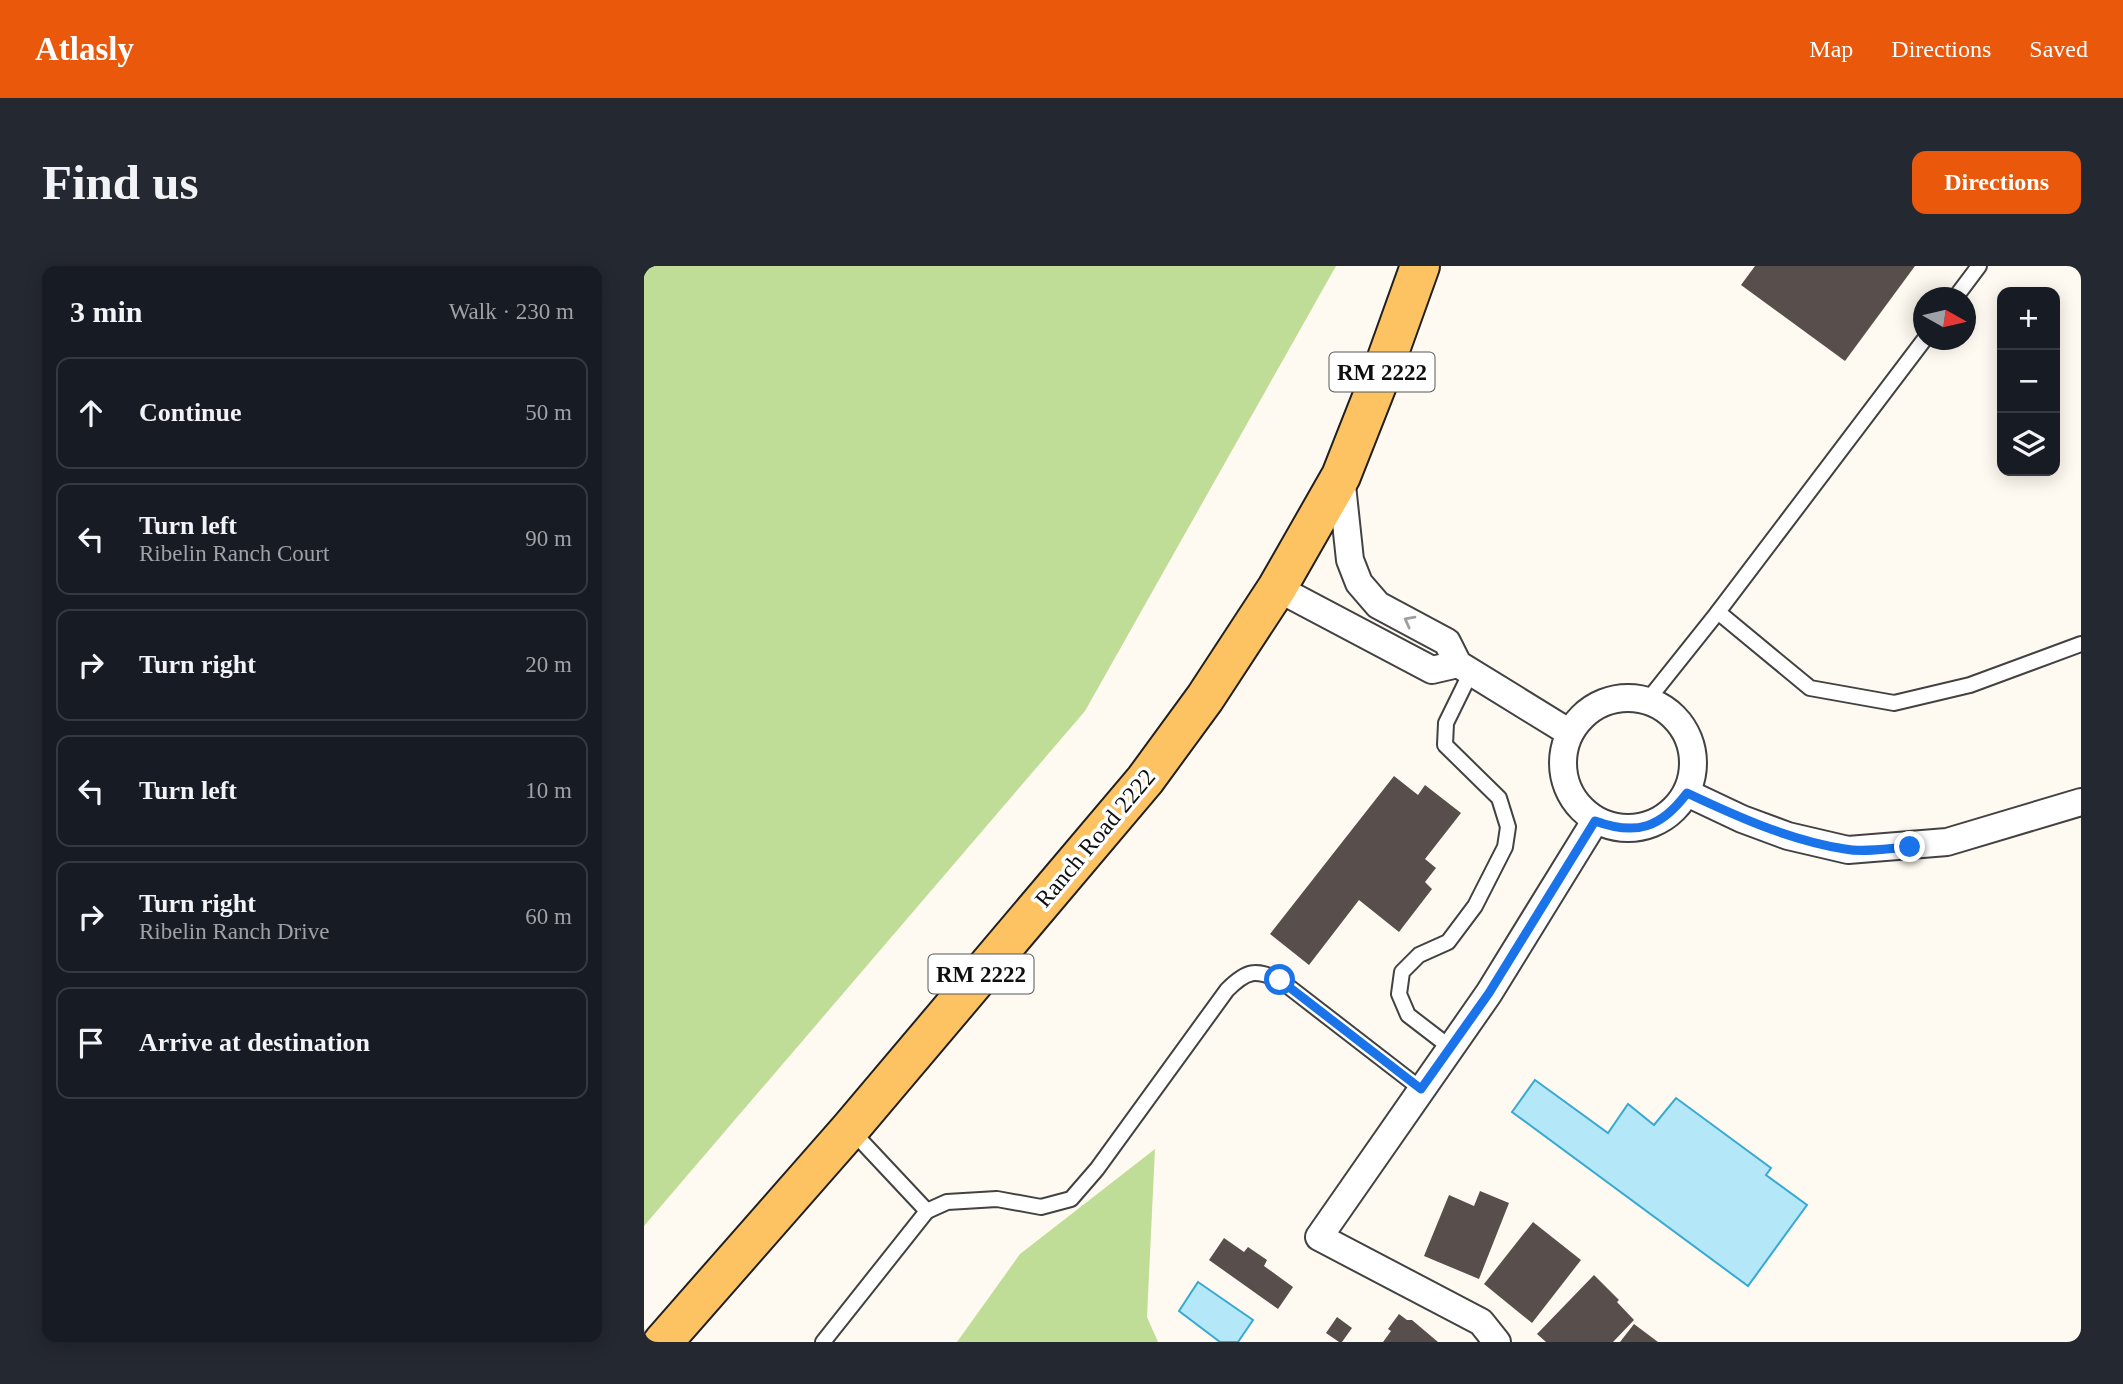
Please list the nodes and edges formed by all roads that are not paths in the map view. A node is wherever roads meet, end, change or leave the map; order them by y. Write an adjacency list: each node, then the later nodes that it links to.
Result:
1 (1420, 266): 5 (main road, Ranch Road 2222 / RM 2222)
2 (1979, 266): 3 (lane)
3 (1963, 287)
4 (1916, 350): 7 (lane)
5 (1341, 476): 6 (main road, Ranch Road 2222 / RM 2222); 9 (street, one-way to 5)
6 (1277, 588): 9 (street); 17 (main road, Ranch Road 2222 / RM 2222)
7 (1718, 612): 8 (lane); 10 (lane)
8 (2081, 644)
9 (1464, 668): 11 (street); 15 (lane)
10 (1647, 701): 11 (street); 12 (street)
11 (1570, 733): 14 (street)
12 (1687, 793): 13 (street); 14 (street)
13 (2081, 802)
14 (1595, 821): 15 (street)
15 (1451, 1048): 16 (street)
16 (1421, 1089): 18 (lane); 21 (street)
17 (850, 1129): 18 (lane); 19 (main road, Ranch Road 2222 / RM 2222)
18 (927, 1211): 20 (lane)
19 (663, 1342)
20 (823, 1342)
21 (1497, 1342)

